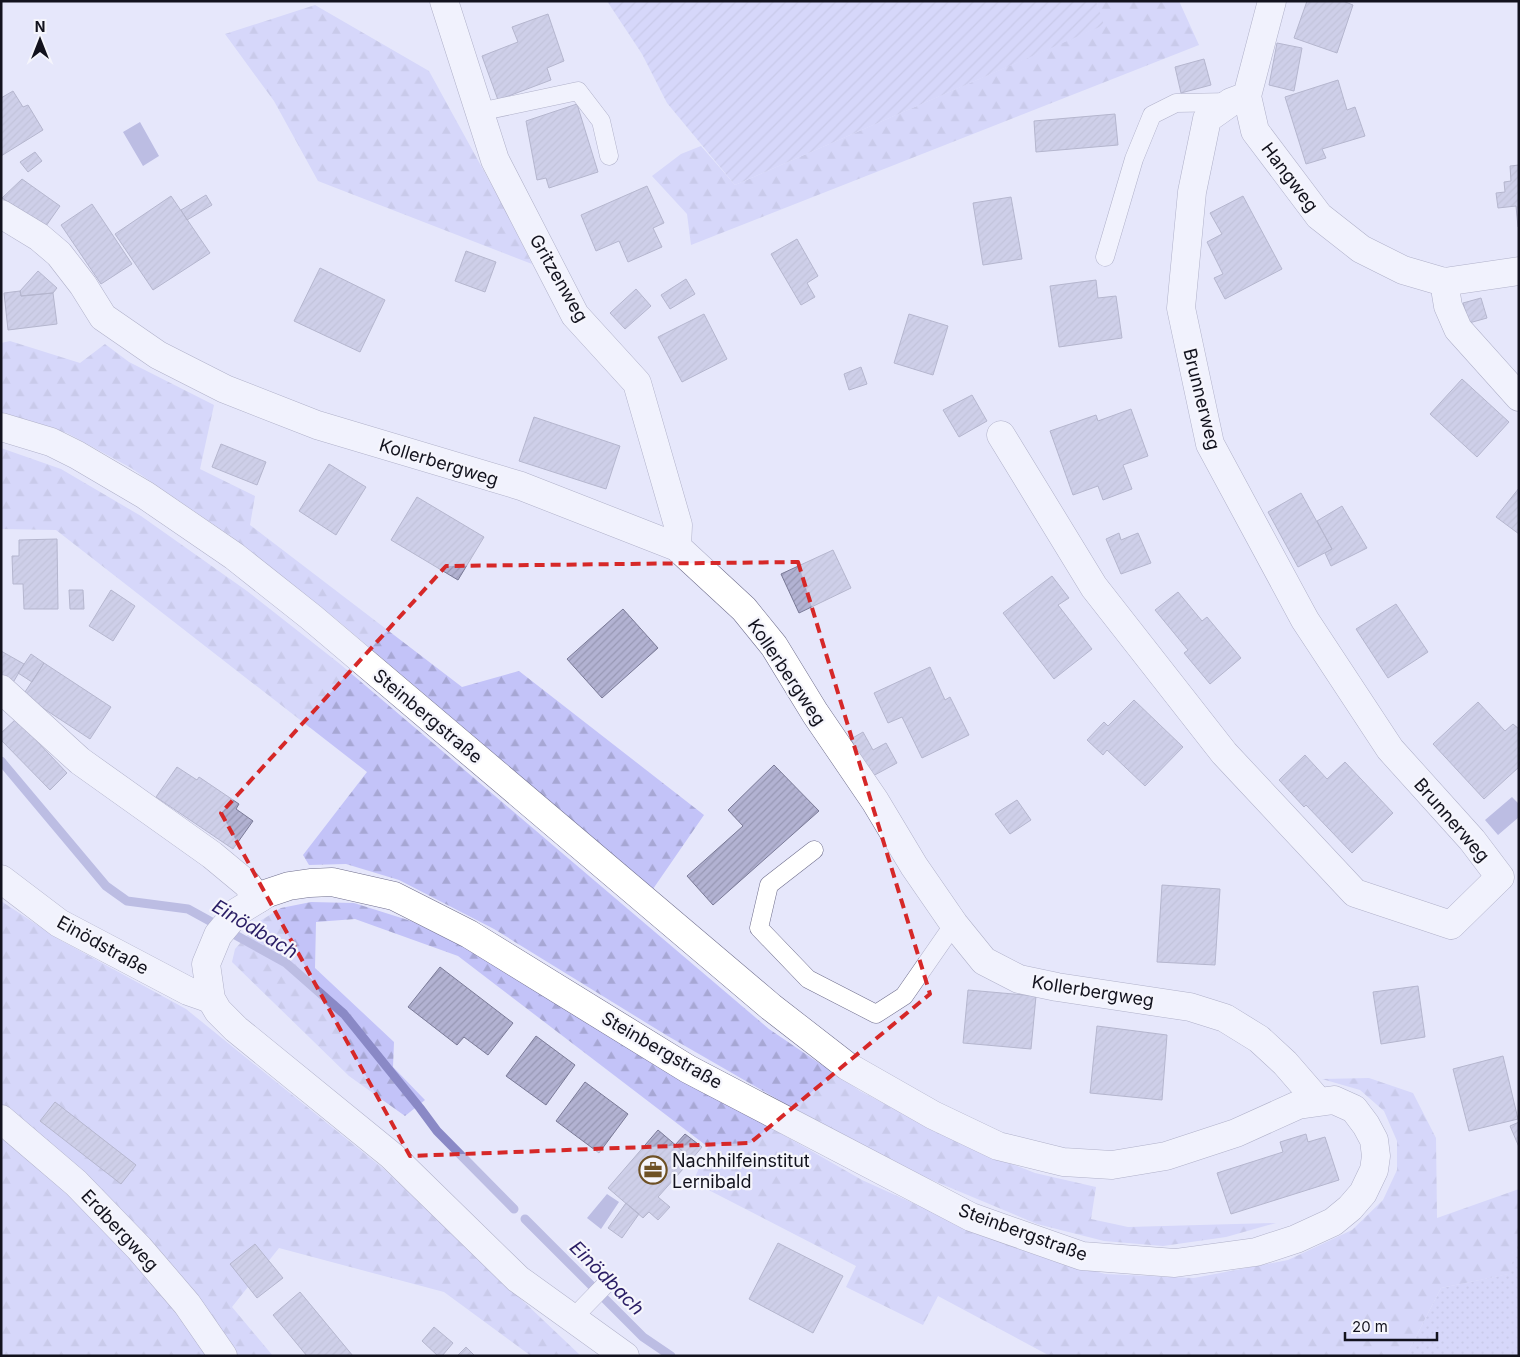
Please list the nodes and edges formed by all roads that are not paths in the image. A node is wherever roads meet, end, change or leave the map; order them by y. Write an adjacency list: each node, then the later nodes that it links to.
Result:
1 (444, 1): 4 (street, Gritzenweg)
2 (1272, 1): 3 (street, Hangweg)
3 (1239, 99): 7 (lane); 9 (street, Hangweg); 16 (street, Brunnerweg)
4 (479, 112): 5 (lane); 13 (street, Gritzenweg)
5 (609, 156)
6 (1, 214): 13 (street, Kollerbergweg)
7 (1105, 257)
8 (1519, 271): 9 (street, Hangweg)
9 (1444, 282): 10 (street)
10 (1519, 397)
11 (1, 427): 21 (street, Steinbergstraße)
12 (1001, 434): 16 (street, Brunnerweg)
13 (677, 547): 19 (street, Kollerbergweg)
14 (1, 689): 18 (street)
15 (814, 850): 19 (lane)
16 (1509, 878)
17 (1, 879): 20 (street, Einödstraße)
18 (248, 906): 20 (street, Steinbergstraße); 21 (street, Steinbergstraße)
19 (954, 924): 21 (street, Kollerbergweg)
20 (211, 999): 24 (street, Steinbergstraße)
21 (1318, 1102)
22 (1, 1119): 25 (street, Erdbergweg)
23 (601, 1289): 24 (lane)
24 (572, 1318): 26 (street, Steinbergstraße)
25 (223, 1356)
26 (625, 1356)

